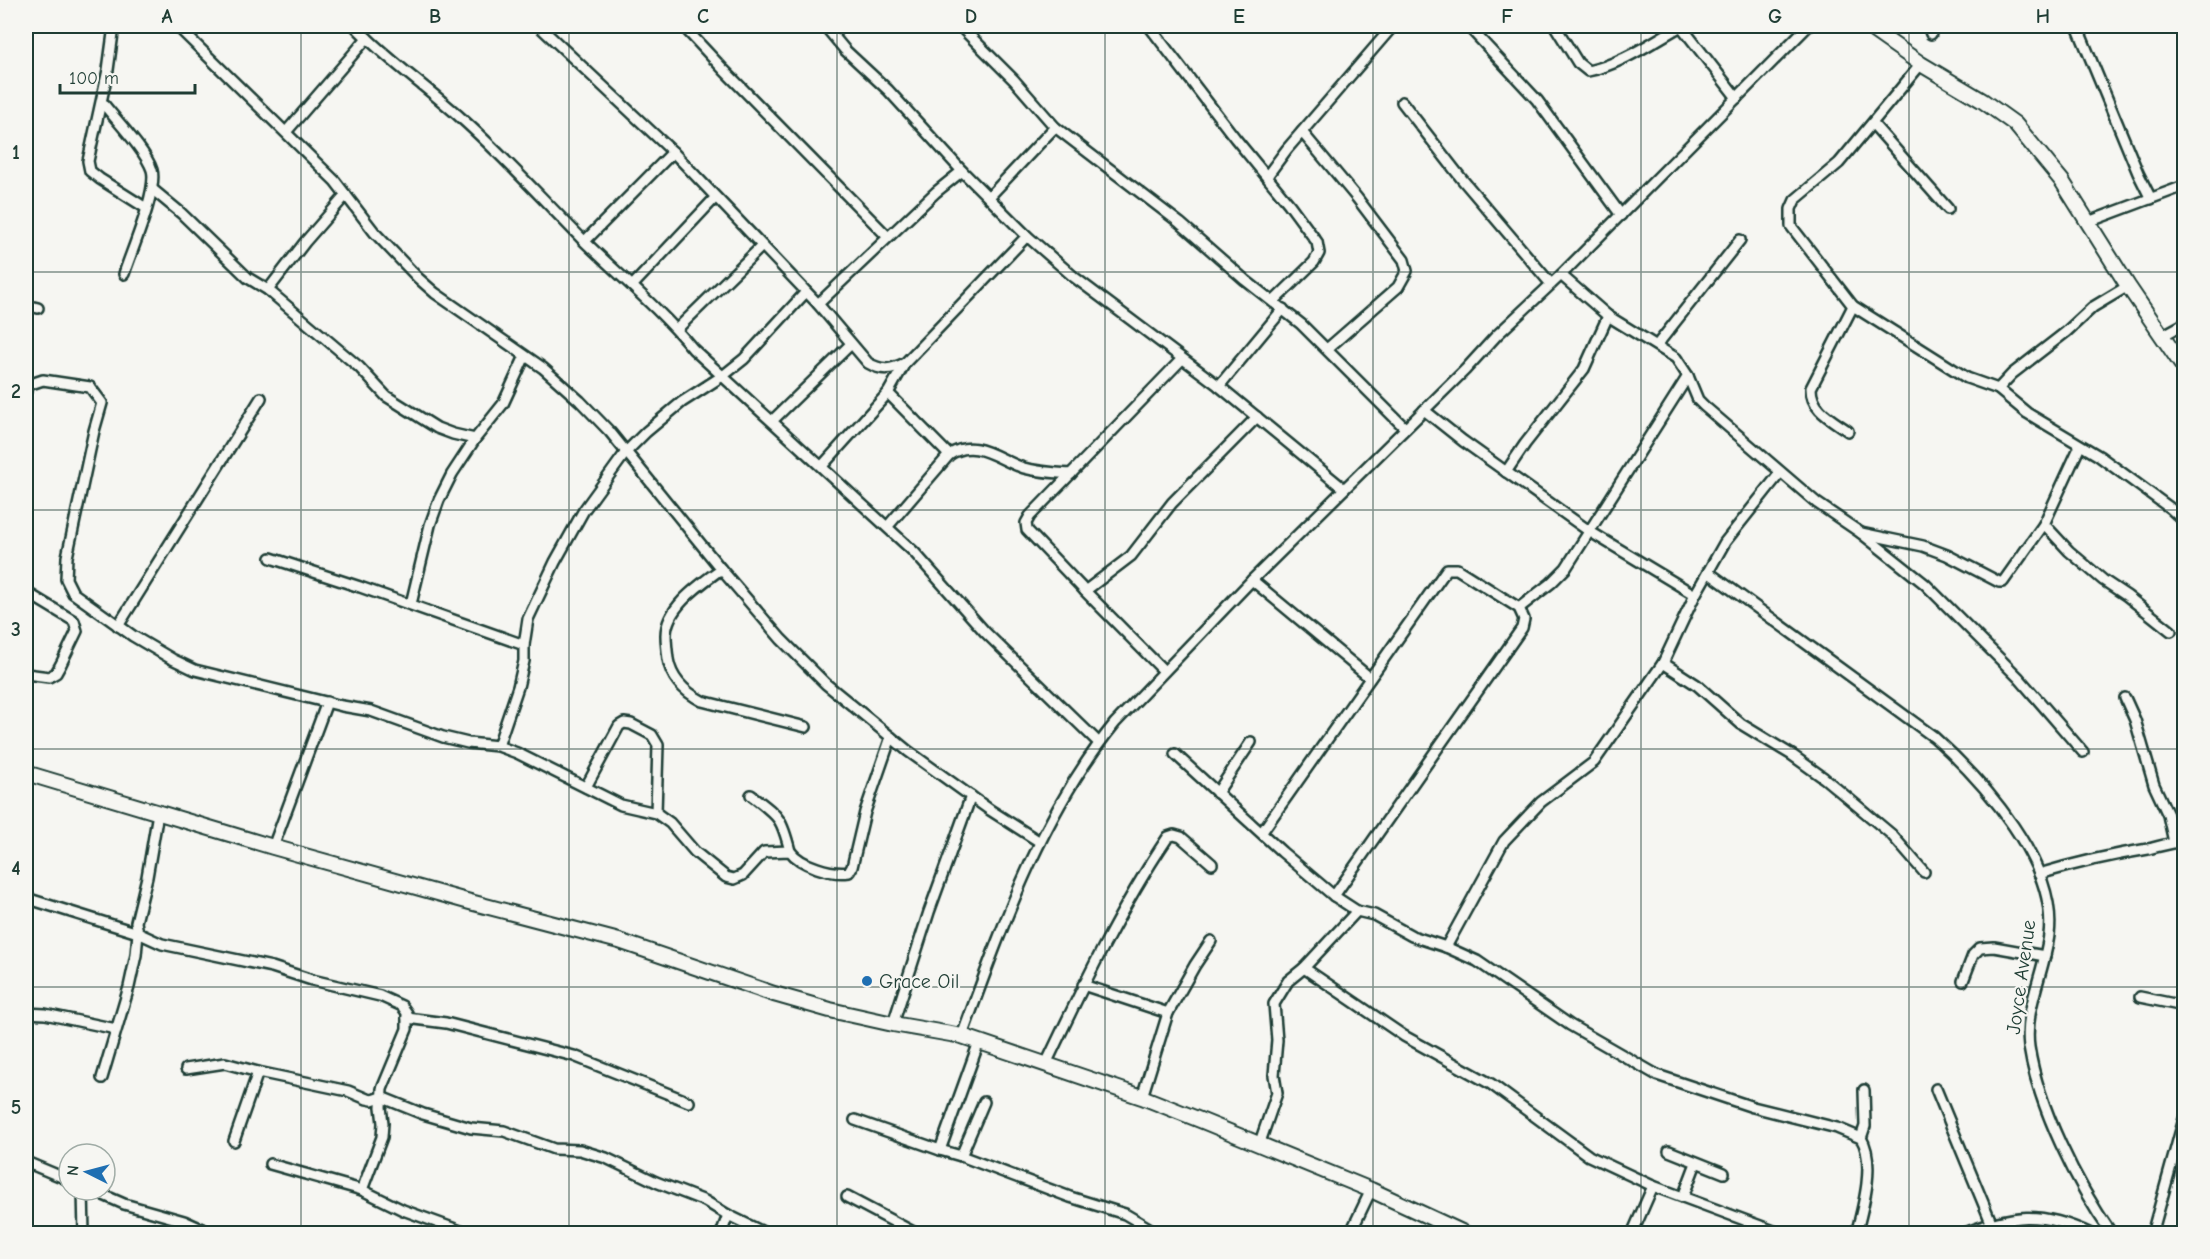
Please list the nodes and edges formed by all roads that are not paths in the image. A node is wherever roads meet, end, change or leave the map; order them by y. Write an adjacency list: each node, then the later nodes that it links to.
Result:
1 (114, 26): 19 (street)
2 (177, 26): 23 (street)
3 (355, 26): 16 (street)
4 (539, 26): 25 (street)
5 (683, 26): 39 (street)
6 (825, 26): 26 (street)
7 (960, 26): 22 (street)
8 (1149, 26): 27 (street)
9 (1393, 26): 24 (street)
10 (1468, 26): 36 (street)
11 (1555, 26): 12 (street)
12 (1681, 26): 18 (street)
13 (1808, 26): 18 (street)
14 (1867, 26): 17 (main road)
15 (2077, 26): 33 (street)
16 (367, 39): 23 (street); 41 (street)
17 (1921, 64): 21 (street); 37 (main road)
18 (1737, 98): 36 (street)
19 (102, 102): 29 (street); 34 (street)
20 (1402, 102): 45 (street)
21 (1873, 124): 35 (street); 53 (street)
22 (1055, 127): 31 (street); 50 (street)
23 (286, 132): 30 (street)
24 (1302, 132): 27 (street); 62 (street)
25 (673, 152): 32 (street); 41 (street)
26 (962, 171): 31 (street); 39 (street)
27 (1267, 176): 50 (street)
28 (2184, 186): 33 (street)
29 (152, 189): 34 (street); 48 (street)
30 (346, 195): 48 (street); 63 (street)
31 (989, 197): 38 (street)
32 (715, 198): 42 (street); 46 (street)
33 (2151, 199): 37 (street)
34 (146, 208): 43 (street)
35 (1948, 209)
36 (1621, 215): 44 (street)
37 (2088, 222): 47 (main road)
38 (1027, 236): 64 (street); 65 (street)
39 (888, 237): 51 (street)
40 (1740, 240): 61 (street)
41 (585, 242): 46 (street)
42 (762, 246): 49 (street); 58 (street)
43 (124, 274)
44 (1561, 275): 45 (street); 56 (street)
45 (1551, 284): 74 (street)
46 (633, 285): 58 (street)
47 (2127, 286): 59 (main road); 70 (street)
48 (268, 291): 79 (street)
49 (806, 292): 51 (street); 67 (street)
50 (1274, 301): 55 (street)
51 (818, 304): 60 (street)
52 (26, 305): 54 (street)
53 (1853, 306): 70 (street); 78 (street)
54 (38, 308)
55 (1283, 309): 62 (street); 69 (street)
56 (1608, 316): 61 (street); 84 (street)
57 (2184, 324): 59 (street)
58 (677, 329): 67 (street)
59 (2162, 336): 66 (main road)
60 (851, 344): 65 (street); 76 (street)
61 (1656, 345): 68 (street)
62 (1327, 349): 77 (street)
63 (525, 356): 79 (street); 81 (street)
64 (1182, 359): 69 (street); 86 (street)
65 (904, 363): 72 (street)
66 (2184, 368)
67 (724, 375): 76 (street); 81 (street)
68 (1688, 376): 85 (street); 91 (street)
69 (1219, 386): 75 (street)
70 (1998, 389): 80 (street)
71 (26, 391): 102 (street)
72 (888, 393): 82 (street); 83 (street)
73 (261, 398): 102 (street)
74 (1424, 410): 77 (street); 84 (street)
75 (1257, 417): 87 (street); 97 (street)
76 (773, 420): 83 (street)
77 (1405, 428): 87 (street)
78 (1848, 431)
79 (475, 439): 100 (street)
80 (2080, 446): 88 (street); 89 (street)
81 (626, 452): 94 (street); 104 (street)
82 (949, 455): 86 (street); 90 (street)
83 (822, 465): 90 (street)
84 (1506, 472): 91 (street)
85 (1780, 473): 92 (street); 95 (street)
86 (1071, 474): 97 (street)
87 (1344, 489): 96 (street)
88 (2184, 521)
89 (2044, 524): 92 (street); 103 (street)
90 (888, 526): 114 (street)
91 (1589, 531): 99 (street); 101 (street)
92 (1861, 533): 116 (street)
93 (271, 558): 100 (street)
94 (721, 569): 111 (street); 112 (street)
95 (1708, 572): 99 (street); 132 (street, Joyce Avenue)
96 (1252, 580): 106 (street); 108 (street)
97 (1085, 591): 106 (street)
98 (26, 592): 107 (street)
99 (1695, 595): 105 (street)
100 (411, 604): 104 (street)
101 (1519, 608): 108 (street); 133 (street)
102 (118, 626): 110 (street)
103 (2171, 631)
104 (524, 645): 115 (street)
105 (1663, 663): 131 (street); 138 (street)
106 (1164, 671): 114 (street)
107 (26, 674)
108 (1370, 678): 125 (street)
109 (2125, 698): 127 (street)
110 (327, 702): 115 (street); 128 (street)
111 (806, 728)
112 (891, 737): 122 (street); 129 (street)
113 (1251, 742): 120 (street)
114 (1099, 743): 126 (street)
115 (498, 746): 119 (street)
116 (2083, 752)
117 (1175, 754): 120 (street)
118 (26, 773): 123 (main road)
119 (586, 787): 124 (street); 124 (street)
120 (1217, 793): 125 (street)
121 (751, 795): 129 (street)
122 (971, 796): 126 (street); 148 (street)
123 (158, 813): 128 (main road); 136 (street)
124 (656, 813): 129 (street)
125 (1262, 832): 133 (street)
126 (1040, 842): 150 (street)
127 (2179, 842): 132 (street)
128 (273, 847): 148 (main road)
129 (790, 851)
130 (1212, 864): 142 (street)
131 (1924, 872)
132 (2039, 874): 139 (street, Joyce Avenue)
133 (1334, 896): 135 (street)
134 (26, 898): 136 (street)
135 (1357, 911): 138 (street); 140 (street)
136 (138, 933): 147 (street); 149 (street)
137 (1211, 941): 145 (street)
138 (1446, 947): 164 (street)
139 (2045, 956): 141 (street); 198 (street, Joyce Avenue)
140 (1304, 968): 166 (street); 175 (street)
141 (1963, 981)
142 (1083, 985): 145 (street); 152 (street)
143 (2140, 998): 144 (street)
144 (2184, 1006)
145 (1168, 1013): 159 (street)
146 (27, 1016): 149 (street)
147 (407, 1018): 158 (street); 160 (street)
148 (893, 1024): 150 (main road)
149 (116, 1029): 155 (street)
150 (962, 1036): 151 (main road)
151 (979, 1042): 152 (main road); 167 (street)
152 (1046, 1064): 159 (main road)
153 (186, 1068): 154 (street)
154 (258, 1072): 158 (street); 165 (street)
155 (102, 1078)
156 (1936, 1089): 183 (street)
157 (1864, 1090): 164 (street)
158 (381, 1097): 176 (street); 182 (street)
159 (1142, 1097): 166 (main road)
160 (689, 1102)
161 (984, 1102): 169 (street)
162 (2184, 1119): 199 (street)
163 (855, 1120): 167 (street)
164 (1861, 1138): 195 (street)
165 (234, 1141)
166 (1258, 1145): 177 (main road)
167 (940, 1150): 169 (street)
168 (1669, 1151): 171 (street)
169 (961, 1156): 190 (street)
170 (26, 1162): 174 (street)
171 (1696, 1163): 173 (street); 179 (street)
172 (270, 1164): 176 (street)
173 (1724, 1173)
174 (57, 1175)
175 (1653, 1186): 179 (street); 193 (street)
176 (362, 1190): 186 (street)
177 (1371, 1190): 191 (street); 192 (main road)
178 (847, 1197): 189 (street)
179 (1683, 1197): 194 (street)
180 (117, 1201): 185 (street)
181 (83, 1202): 184 (street)
182 (728, 1215): 187 (street); 188 (street)
183 (1991, 1222): 196 (street); 197 (street)
184 (84, 1233)
185 (213, 1233)
186 (469, 1233)
187 (721, 1233)
188 (767, 1233)
189 (917, 1233)
190 (1159, 1233)
191 (1350, 1233)
192 (1466, 1233)
193 (1632, 1233)
194 (1782, 1233)
195 (1856, 1233)
196 (1962, 1233)
197 (2091, 1233)
198 (2112, 1233)
199 (2152, 1233)

